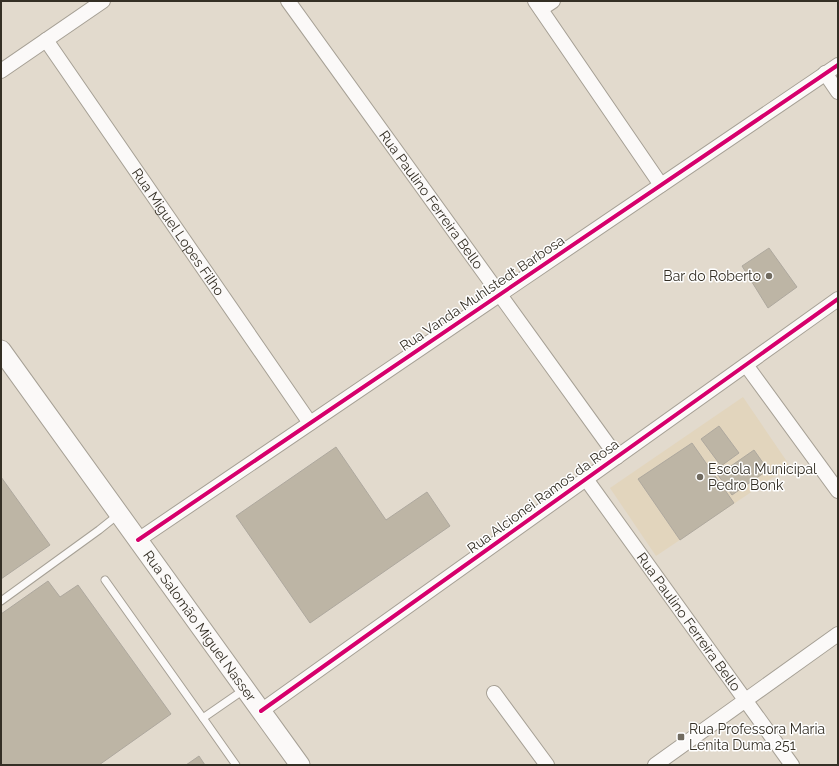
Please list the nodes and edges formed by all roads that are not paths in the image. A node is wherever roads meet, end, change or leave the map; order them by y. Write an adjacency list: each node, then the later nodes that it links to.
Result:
1 (103, 1): 5 (street)
2 (288, 1): 11 (street, Rua Paulino Ferreira Bello)
3 (553, 1): 4 (street)
4 (538, 5): 10 (street)
5 (46, 40): 7 (street); 15 (street, Rua Miguel Lopes Filho)
6 (838, 65): 8 (street, Rua Vanda Muhlstedt Barbosa)
7 (1, 71)
8 (826, 73): 9 (street); 10 (street, Rua Vanda Muhlstedt Barbosa)
9 (838, 92)
10 (661, 185): 11 (street, Rua Vanda Muhlstedt Barbosa)
11 (500, 294): 15 (street, Rua Vanda Muhlstedt Barbosa); 16 (street, Rua Paulino Ferreira Bello)
12 (838, 299): 14 (street, Rua Alcionei Ramos da Rosa)
13 (1, 350): 19 (street, Rua Salomão Miguel Nasser)
14 (746, 365): 16 (street, Rua Alcionei Ramos da Rosa); 18 (street)
15 (310, 423): 20 (street, Rua Vanda Muhlstedt Barbosa)
16 (617, 457): 17 (street, Rua Alcionei Ramos da Rosa)
17 (586, 479): 26 (street, Rua Paulino Ferreira Bello); 27 (street, Rua Alcionei Ramos da Rosa)
18 (838, 491)
19 (119, 514): 20 (street, Rua Salomão Miguel Nasser); 22 (lane)
20 (138, 540): 24 (street, Rua Salomão Miguel Nasser)
21 (105, 580): 28 (lane)
22 (1, 601)
23 (838, 634): 26 (street)
24 (245, 689): 27 (street, Rua Salomão Miguel Nasser); 28 (lane)
25 (494, 692): 31 (street)
26 (745, 700): 32 (street); 33 (street, Rua Paulino Ferreira Bello)
27 (261, 711): 30 (street, Rua Salomão Miguel Nasser)
28 (203, 718): 29 (lane)
29 (236, 765)
30 (300, 765)
31 (547, 765)
32 (654, 765)
33 (792, 765)

